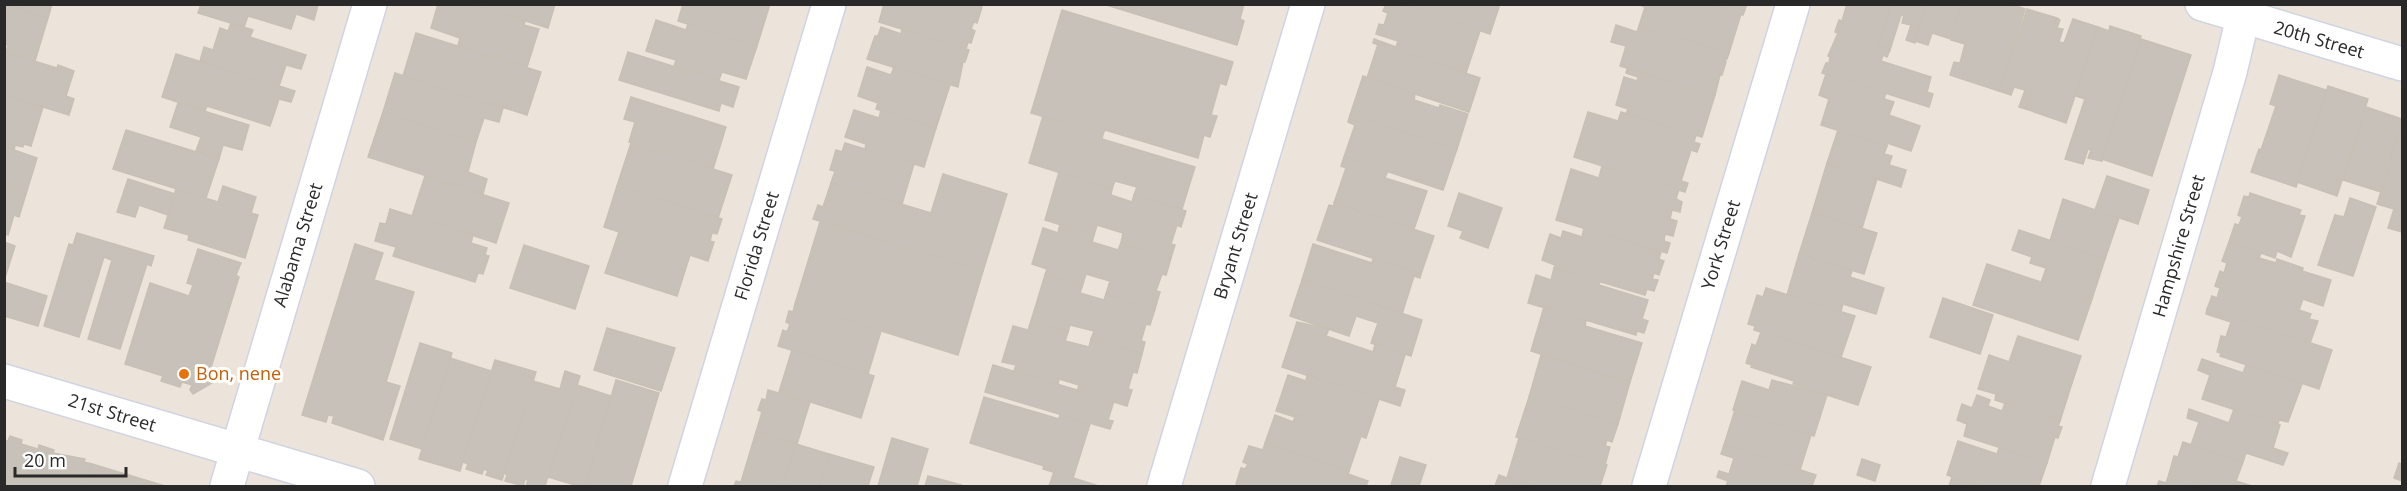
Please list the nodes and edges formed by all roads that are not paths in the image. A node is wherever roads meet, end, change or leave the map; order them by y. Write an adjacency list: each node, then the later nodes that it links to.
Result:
1 (370, 4): 9 (street, Alabama Street)
2 (829, 4): 12 (street, Florida Street)
3 (1308, 4): 13 (street, Bryant Street)
4 (1793, 4): 14 (street, York Street)
5 (2202, 4): 6 (street, 20th Street)
6 (2243, 11): 7 (street, 20th Street); 15 (street, Hampshire Street)
7 (2403, 64)
8 (4, 381): 9 (street, 21st Street)
9 (238, 451): 10 (street, Alabama Street); 11 (street, 21st Street)
10 (227, 486)
11 (358, 486)
12 (685, 486)
13 (1164, 486)
14 (1649, 486)
15 (2108, 486)

